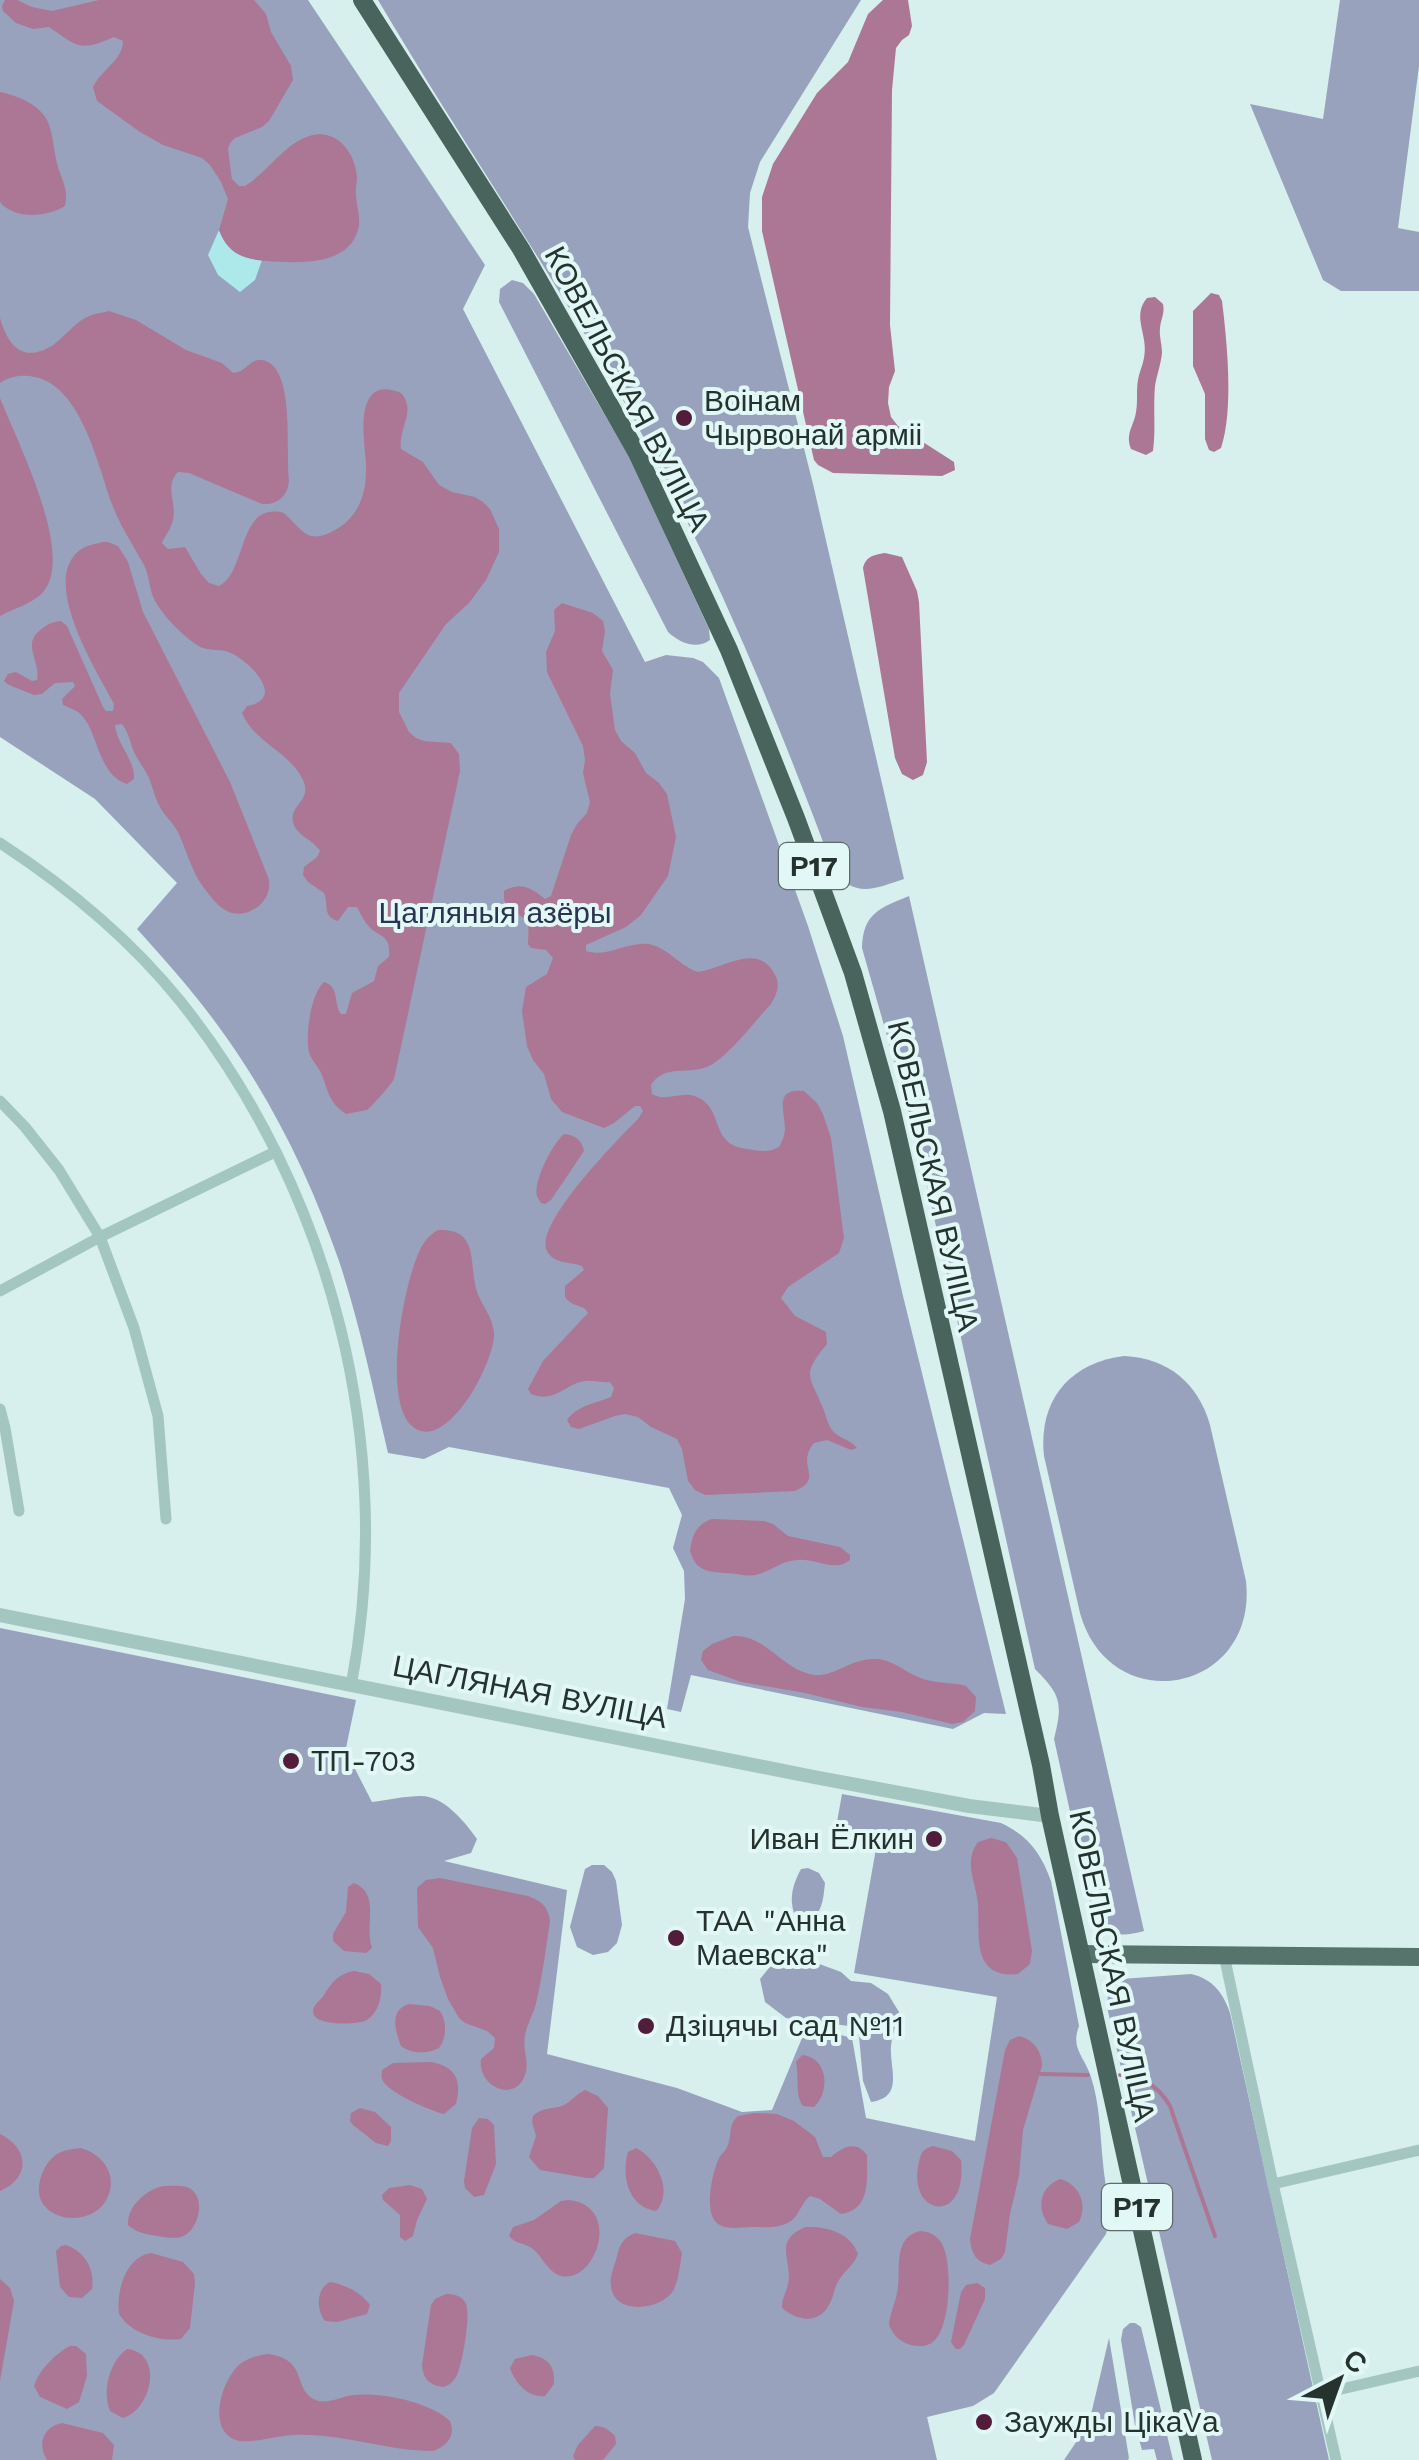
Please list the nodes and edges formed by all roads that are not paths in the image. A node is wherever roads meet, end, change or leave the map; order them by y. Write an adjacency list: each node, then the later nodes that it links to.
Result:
1 (362, 0): 12 (highway, КОВЕЛЬСКАЯ ВУЛІЦА / Р17)
2 (0, 843): 4 (street)
3 (0, 1101): 5 (street)
4 (276, 1152): 5 (street); 11 (street)
5 (100, 1236): 6 (street); 9 (street)
6 (0, 1291)
7 (0, 1409): 8 (street)
8 (19, 1511)
9 (166, 1518)
10 (0, 1615): 11 (street, ЦАГЛЯНАЯ ВУЛІЦА)
11 (351, 1686): 12 (street, ЦАГЛЯНАЯ ВУЛІЦА)
12 (1050, 1816): 13 (highway, КОВЕЛЬСКАЯ ВУЛІЦА / Р17)
13 (1080, 1954): 14 (main road); 20 (highway, КОВЕЛЬСКАЯ ВУЛІЦА / Р17)
14 (1224, 1955): 15 (main road); 17 (street)
15 (1419, 1957)
16 (1419, 2150): 17 (street)
17 (1272, 2184): 19 (street)
18 (1419, 2372): 19 (street)
19 (1320, 2394): 21 (street)
20 (1194, 2460)
21 (1336, 2460)

